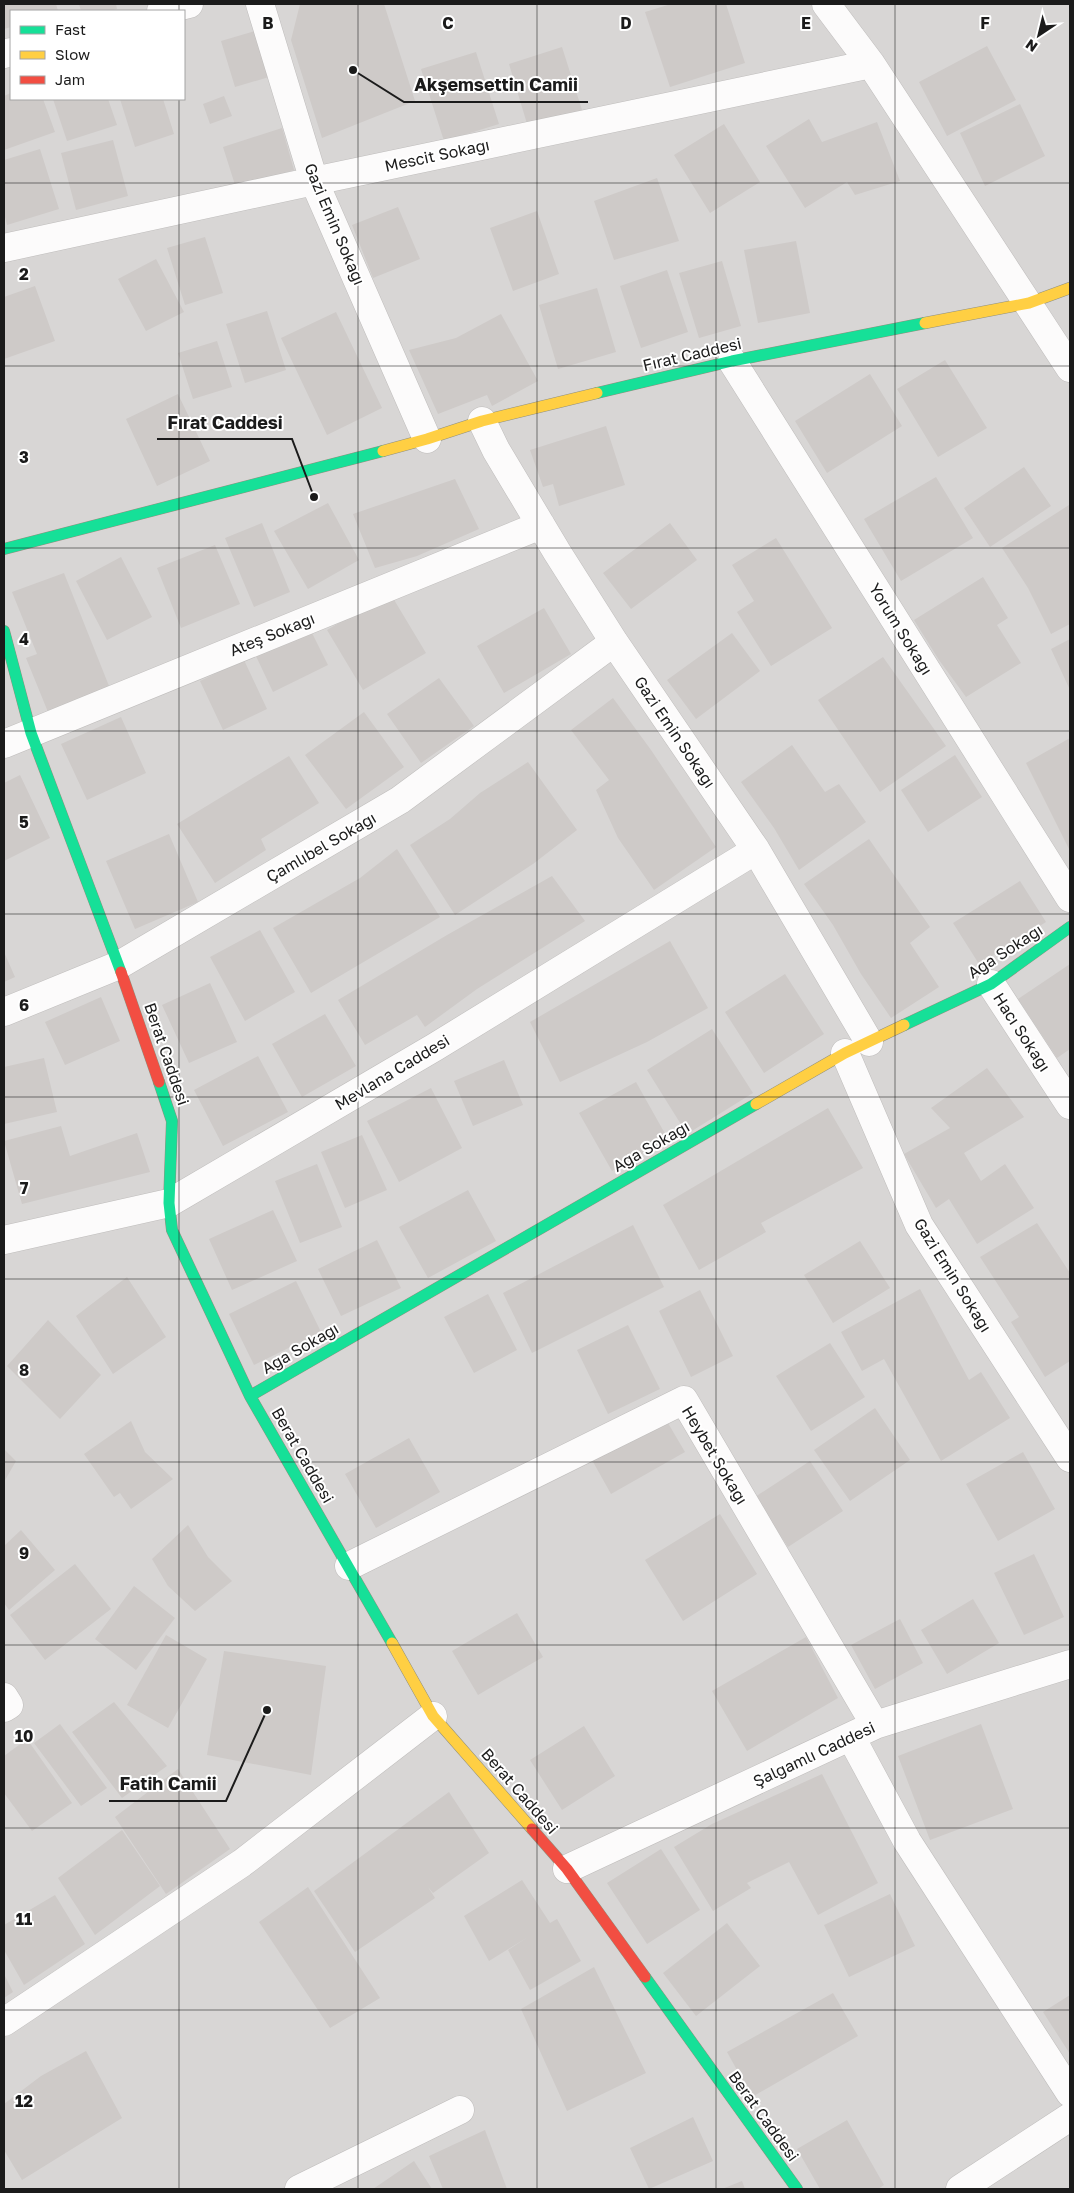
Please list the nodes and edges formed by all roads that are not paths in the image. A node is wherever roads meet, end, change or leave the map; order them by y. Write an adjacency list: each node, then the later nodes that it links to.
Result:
1 (189, 4): 4 (street)
2 (260, 4): 6 (street, Gazi Emin Sokağı)
3 (826, 4): 5 (street)
4 (165, 10)
5 (871, 64): 6 (street, Mescit Sokağı); 9 (street)
6 (314, 181): 7 (street, Mescit Sokağı); 13 (street, Gazi Emin Sokağı)
7 (4, 248)
8 (1070, 288): 9 (street, Fırat Caddesi)
9 (1029, 303): 10 (street, Fırat Caddesi); 11 (street)
10 (732, 361): 12 (street, Fırat Caddesi); 21 (street, Yorum Sokağı)
11 (1070, 368)
12 (482, 421): 13 (street, Fırat Caddesi); 14 (street, Gazi Emin Sokağı)
13 (427, 439): 15 (street, Fırat Caddesi)
14 (541, 525): 17 (street, Gazi Emin Sokağı); 18 (street, Ateş Sokağı)
15 (4, 549)
16 (4, 631): 18 (street, Berat Caddesi)
17 (614, 642): 20 (street, Gazi Emin Sokağı); 23 (street, Çamlıbel Sokağı)
18 (31, 733): 19 (street, Ateş Sokağı); 23 (street, Berat Caddesi)
19 (4, 744)
20 (756, 850): 26 (street, Gazi Emin Sokağı); 28 (street, Mevlana Caddesi)
21 (1070, 898)
22 (1070, 927): 24 (street, Ağa Sokağı)
23 (119, 965): 25 (street, Çamlıbel Sokağı); 28 (street, Berat Caddesi)
24 (991, 984): 26 (street, Ağa Sokağı); 27 (street, Hacı Sokağı)
25 (4, 1012)
26 (857, 1048): 30 (street, Ağa Sokağı); 31 (street, Gazi Emin Sokağı)
27 (1070, 1105)
28 (169, 1203): 29 (street, Mevlana Caddesi); 30 (street, Berat Caddesi)
29 (4, 1240)
30 (250, 1396): 32 (street, Berat Caddesi)
31 (1070, 1458)
32 (349, 1566): 36 (street, Berat Caddesi); 37 (street, Heybet Sokağı)
33 (1070, 1664): 37 (street, Şalgamlı Caddesi)
34 (4, 1697): 35 (street)
35 (4, 1708)
36 (433, 1716): 38 (street, Berat Caddesi); 39 (street)
37 (863, 1731): 38 (street, Şalgamlı Caddesi); 40 (street)
38 (567, 1869): 44 (street, Berat Caddesi)
39 (4, 2022)
40 (1070, 2094)
41 (460, 2110): 43 (street)
42 (1070, 2117): 45 (street)
43 (299, 2189)
44 (797, 2189)
45 (960, 2189)

